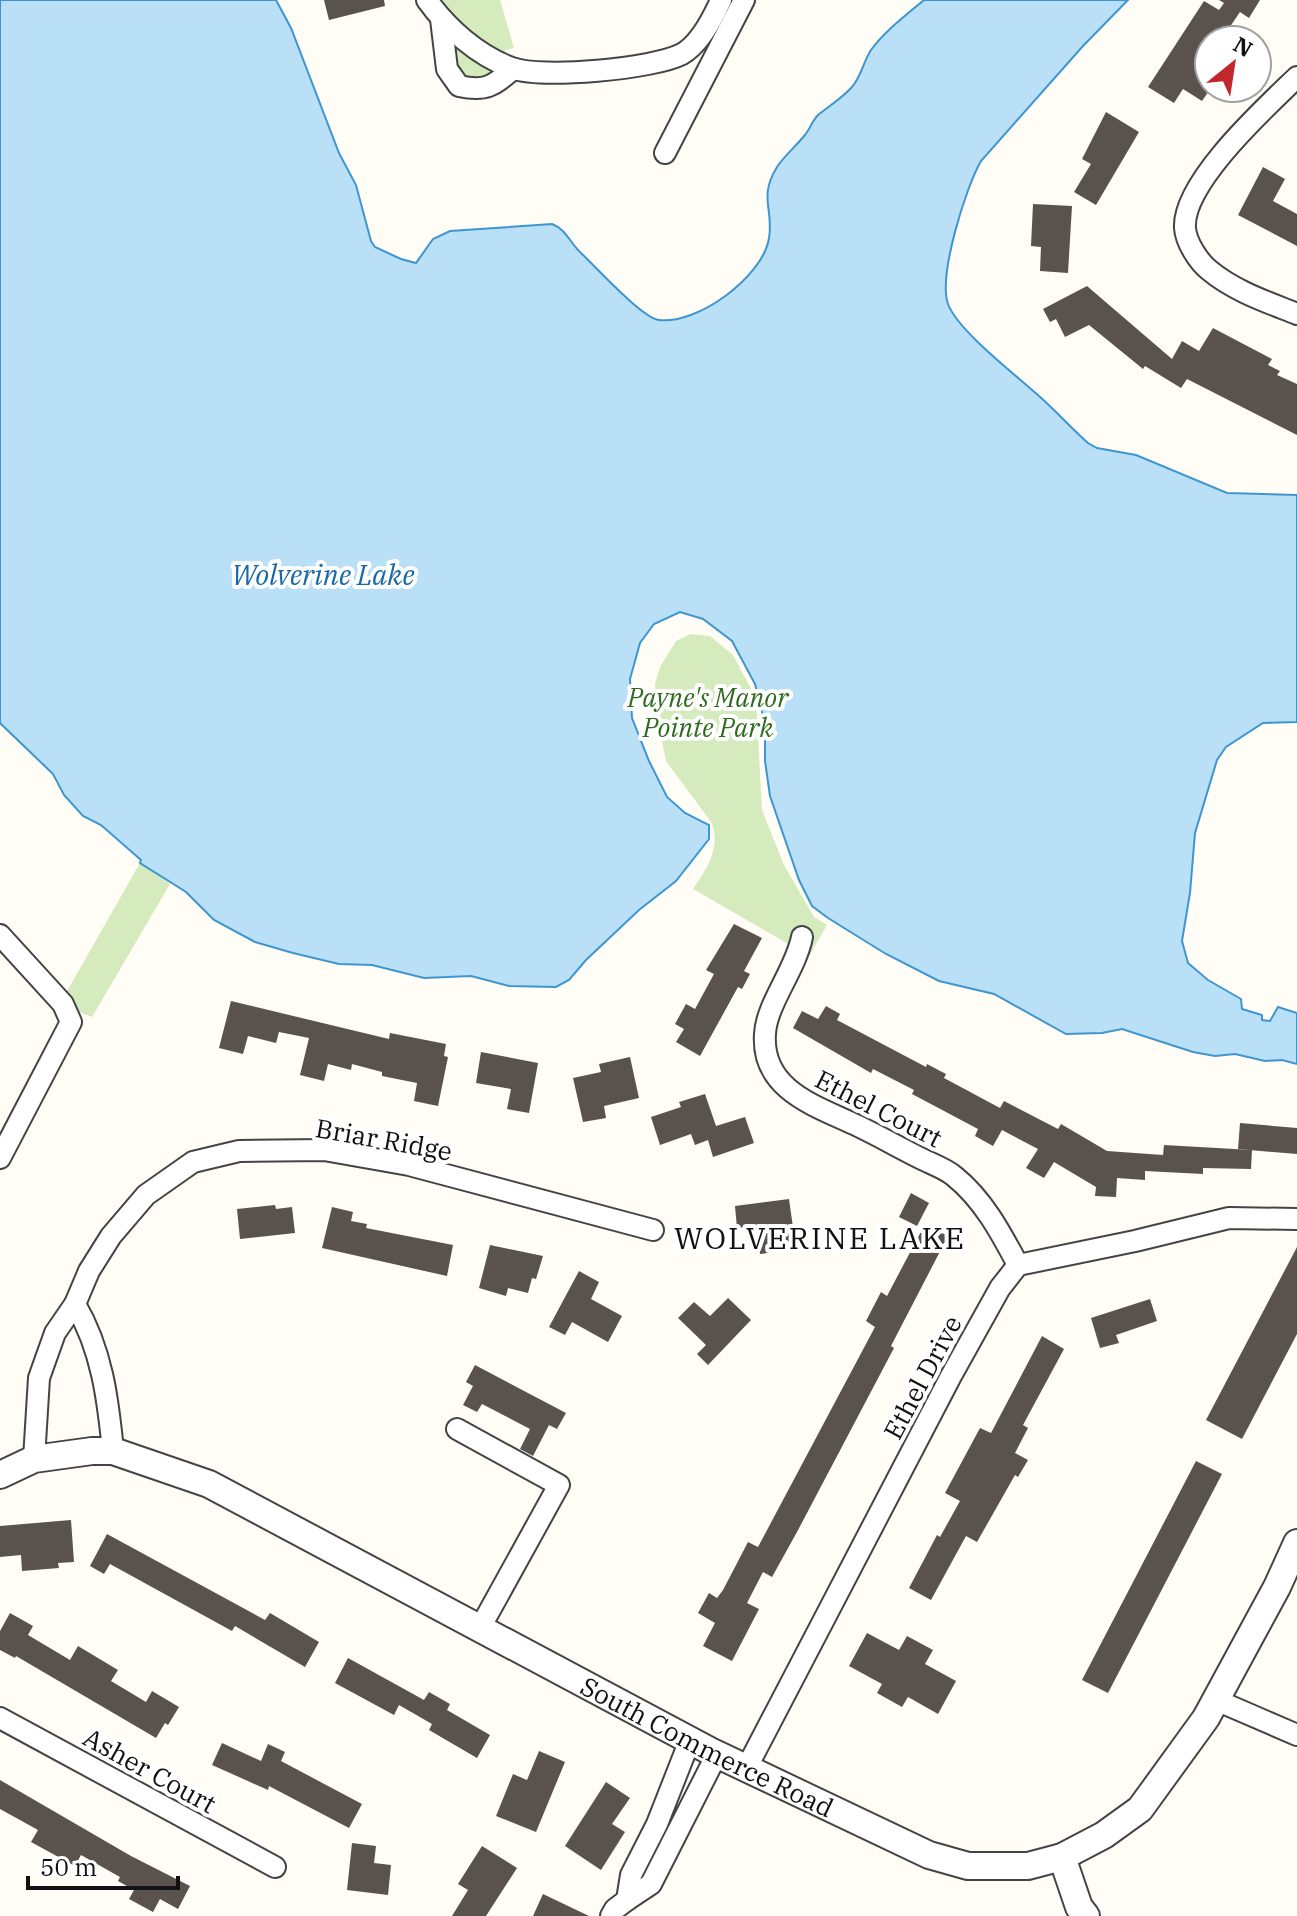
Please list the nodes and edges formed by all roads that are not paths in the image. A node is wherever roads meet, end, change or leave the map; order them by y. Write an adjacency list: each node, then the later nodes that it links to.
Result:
1 (427, 0): 4 (street)
2 (721, 0): 5 (street)
3 (744, 0): 5 (street)
4 (441, 19): 6 (street); 6 (street)
5 (720, 24): 6 (street); 8 (street)
6 (513, 69)
7 (1297, 77): 9 (street)
8 (665, 153)
9 (1297, 314)
10 (0, 935): 12 (street)
11 (802, 937): 15 (street, Ethel Court)
12 (0, 1158)
13 (1297, 1219): 15 (street)
14 (653, 1230): 16 (street, Briar Ridge)
15 (1018, 1265): 28 (street, Ethel Drive)
16 (75, 1304): 18 (street); 19 (street, Briar Ridge)
17 (457, 1429): 22 (street)
18 (113, 1451): 19 (street, South Commerce Road); 22 (street, South Commerce Road)
19 (34, 1459): 20 (street, South Commerce Road)
20 (0, 1475)
21 (1294, 1557): 23 (street, South Commerce Road)
22 (480, 1628): 26 (street, South Commerce Road)
23 (1216, 1700): 25 (street); 29 (street, South Commerce Road)
24 (0, 1718): 30 (street, Asher Court)
25 (1297, 1735)
26 (690, 1740): 27 (street, South Commerce Road); 31 (street)
27 (717, 1754): 28 (street, South Commerce Road); 31 (street)
28 (746, 1769): 29 (street, South Commerce Road)
29 (1062, 1857): 33 (street)
30 (275, 1867)
31 (627, 1900): 32 (street)
32 (611, 1916)
33 (1086, 1916)

